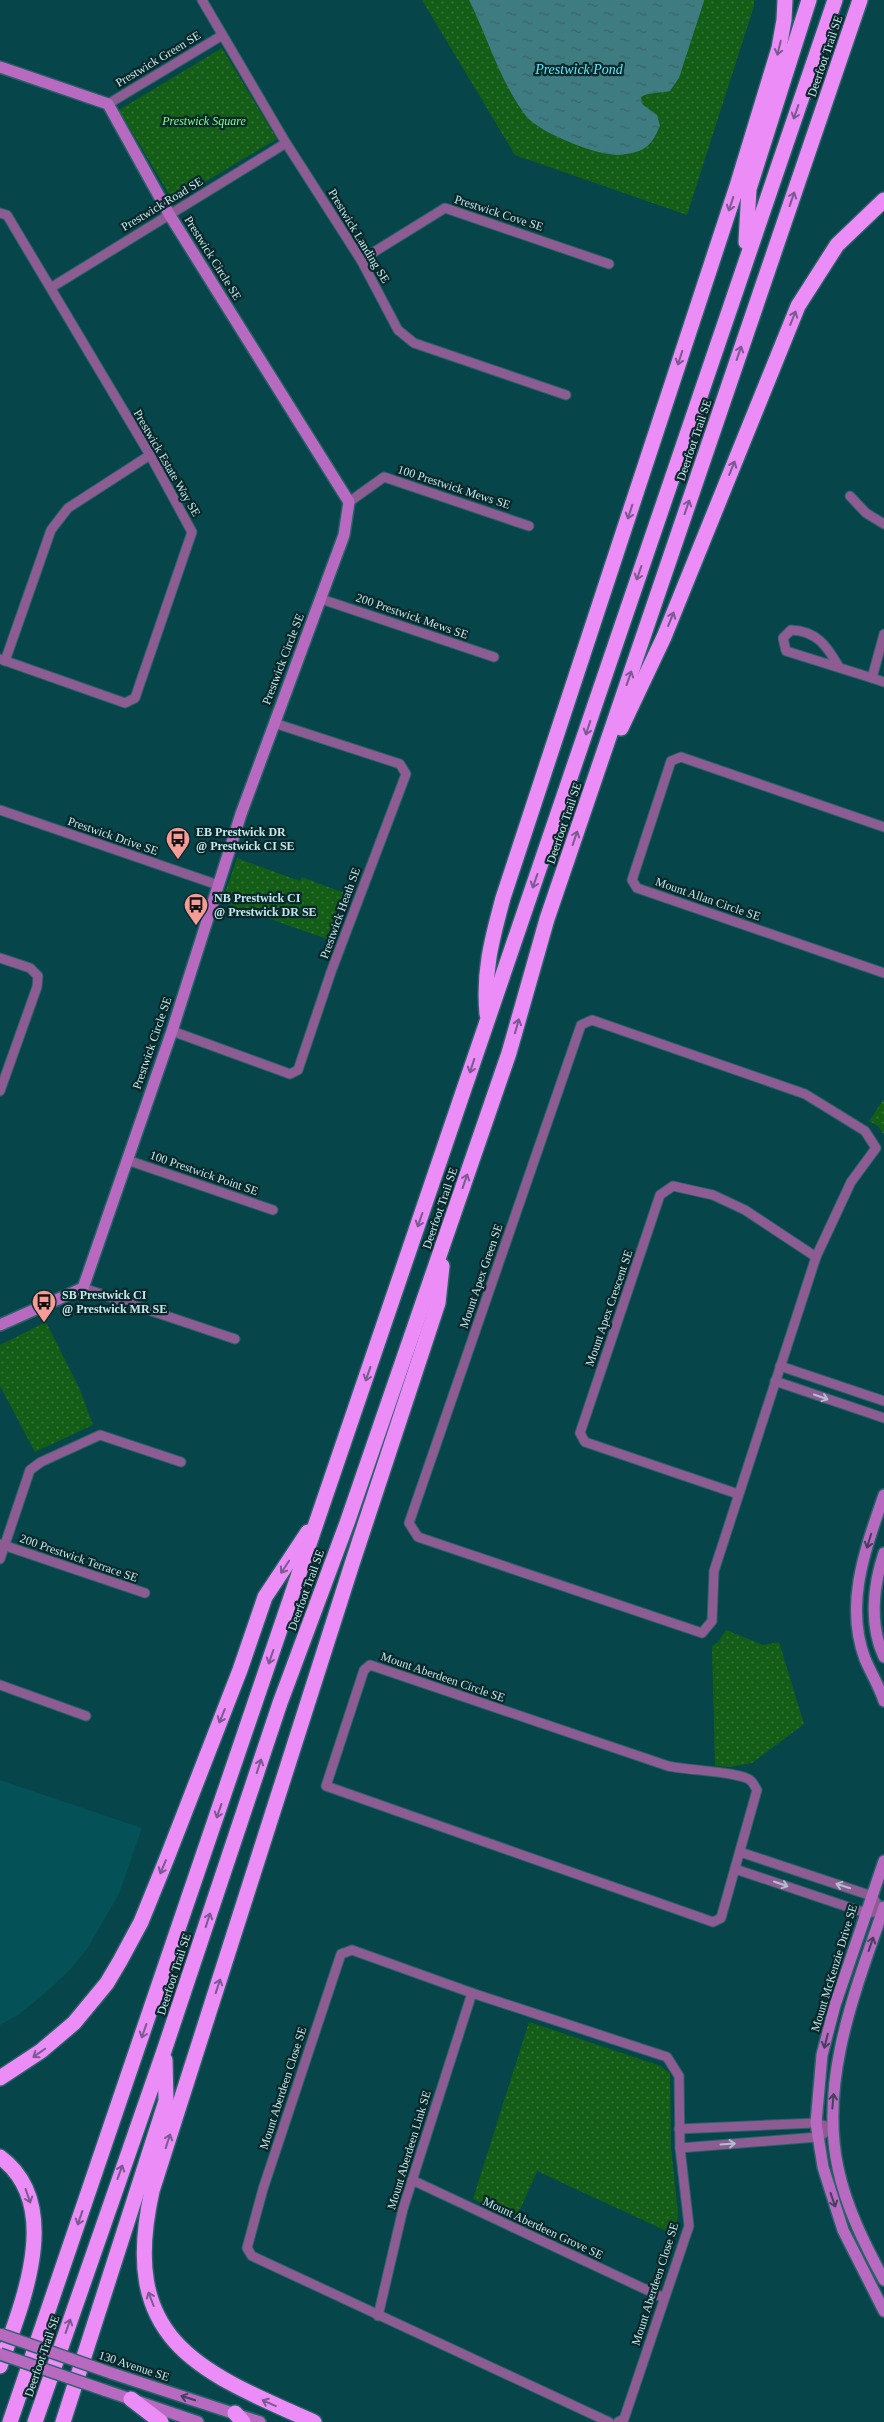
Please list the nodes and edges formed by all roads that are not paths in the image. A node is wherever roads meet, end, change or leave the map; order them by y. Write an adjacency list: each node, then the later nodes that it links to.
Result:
1 (202, 0): 6 (street, Prestwick Landing SE)
2 (785, 0): 37 (highway, one-way to 37)
3 (809, 0): 14 (highway)
4 (835, 0): 14 (highway, Deerfoot Trail SE, one-way to 14)
5 (860, 0): 31 (highway, Deerfoot Trail SE, one-way to 5)
6 (221, 36): 8 (street, Prestwick Green SE); 9 (street, Prestwick Landing SE)
7 (0, 67): 8 (street)
8 (108, 104): 12 (street, Prestwick Circle SE)
9 (286, 143): 12 (street, Prestwick Road SE); 13 (street, Prestwick Landing SE)
10 (884, 200): 31 (highway, one-way to 10)
11 (0, 213): 16 (street, Prestwick Estate Way SE)
12 (169, 214): 16 (street, Prestwick Road SE); 20 (street, Prestwick Circle SE)
13 (361, 260): 15 (street, Prestwick Cove SE); 17 (street, Prestwick Landing SE)
14 (745, 261): 37 (highway, Deerfoot Trail SE, one-way to 37)
15 (609, 264)
16 (52, 287): 18 (street, Prestwick Estate Way SE)
17 (566, 395)
18 (150, 455): 26 (street); 26 (street, Prestwick Estate Way SE)
19 (850, 496): 21 (street)
20 (349, 502): 22 (street, 100 Prestwick Mews SE); 23 (street, Prestwick Circle SE)
21 (884, 524)
22 (529, 526)
23 (322, 599): 25 (street, 200 Prestwick Mews SE); 30 (street, Prestwick Circle SE)
24 (884, 634): 28 (street)
25 (494, 657)
26 (2, 660)
27 (839, 667): 27 (street); 28 (street)
28 (872, 678): 29 (street)
29 (884, 682)
30 (274, 723): 34 (street, Prestwick Circle SE); 38 (street, Prestwick Heath SE)
31 (591, 790): 42 (highway, Deerfoot Trail SE, one-way to 31)
32 (0, 810): 34 (street, Prestwick Drive SE)
33 (884, 827): 36 (street, Mount Allan Circle SE)
34 (218, 885): 38 (street, Prestwick Circle SE)
35 (0, 958): 39 (street)
36 (884, 973)
37 (487, 1020): 54 (highway, Deerfoot Trail SE, one-way to 54)
38 (172, 1031): 40 (street, Prestwick Circle SE)
39 (0, 1091)
40 (127, 1160): 41 (street, 100 Prestwick Point SE); 44 (street, Prestwick Circle SE)
41 (273, 1210)
42 (444, 1243): 70 (highway, Deerfoot Trail SE, one-way to 42); 94 (highway, one-way to 42)
43 (816, 1257): 47 (street, Mount Apex Green SE); 52 (street, Mount Apex Crescent SE); 52 (street, Mount Apex Green SE)
44 (83, 1288): 45 (street); 46 (street)
45 (0, 1325)
46 (235, 1340)
47 (780, 1366): 48 (street, Mount Apex Green SE); 49 (street)
48 (775, 1381): 50 (street, one-way to 50); 52 (street, Mount Apex Green SE)
49 (884, 1402)
50 (884, 1418)
51 (181, 1462): 55 (street)
52 (738, 1494)
53 (884, 1495): 61 (street, one-way to 61)
54 (321, 1511): 71 (highway, one-way to 71); 88 (highway, Deerfoot Trail SE, one-way to 88)
55 (2, 1545): 57 (street); 58 (street, 200 Prestwick Terrace SE)
56 (884, 1553): 59 (street)
57 (0, 1559)
58 (145, 1593)
59 (884, 1658)
60 (0, 1685): 62 (street)
61 (884, 1701)
62 (86, 1716)
63 (740, 1852): 65 (street, Mount Aberdeen Circle SE); 65 (street, Mount Aberdeen Circle SE); 66 (street, one-way to 63)
64 (884, 1861): 66 (street, Mount McKenzie Drive SE)
65 (735, 1869): 68 (street, one-way to 68)
66 (872, 1896): 67 (street); 68 (street, Mount McKenzie Drive SE)
67 (883, 1909): 68 (street); 73 (street, one-way to 67)
68 (866, 1912): 72 (street, Mount McKenzie Drive SE, one-way to 72)
69 (472, 1993): 74 (street, Mount Aberdeen Close SE); 78 (street, Mount Aberdeen Link SE); 82 (street, Mount Aberdeen Close SE)
70 (164, 2051): 89 (highway, Deerfoot Trail SE, one-way to 70); 90 (highway)
71 (0, 2078)
72 (816, 2123): 73 (street); 74 (street); 75 (street, Mount McKenzie Drive SE)
73 (833, 2128): 75 (street); 79 (street)
74 (679, 2129): 76 (street, Mount Aberdeen Close SE)
75 (818, 2137): 76 (street, one-way to 75); 81 (street, Mount McKenzie Drive SE, one-way to 81)
76 (680, 2148): 80 (street, Mount Aberdeen Close SE)
77 (0, 2157): 85 (highway, one-way to 85)
78 (412, 2180): 80 (street, Mount Aberdeen Grove SE); 82 (street, Mount Aberdeen Link SE)
79 (884, 2280)
80 (664, 2298): 96 (street, Mount Aberdeen Close SE)
81 (884, 2311)
82 (378, 2316): 95 (street, Mount Aberdeen Close SE)
83 (0, 2334): 87 (street, 130 Avenue SE, one-way to 83, bridge)
84 (0, 2354): 86 (street, bridge)
85 (0, 2366)
86 (131, 2399): 91 (highway); 92 (street)
87 (239, 2418): 93 (street, 130 Avenue SE)
88 (10, 2422)
89 (35, 2422)
90 (63, 2422)
91 (161, 2422)
92 (198, 2422)
93 (260, 2422)
94 (314, 2422)
95 (609, 2422)
96 (618, 2422)

